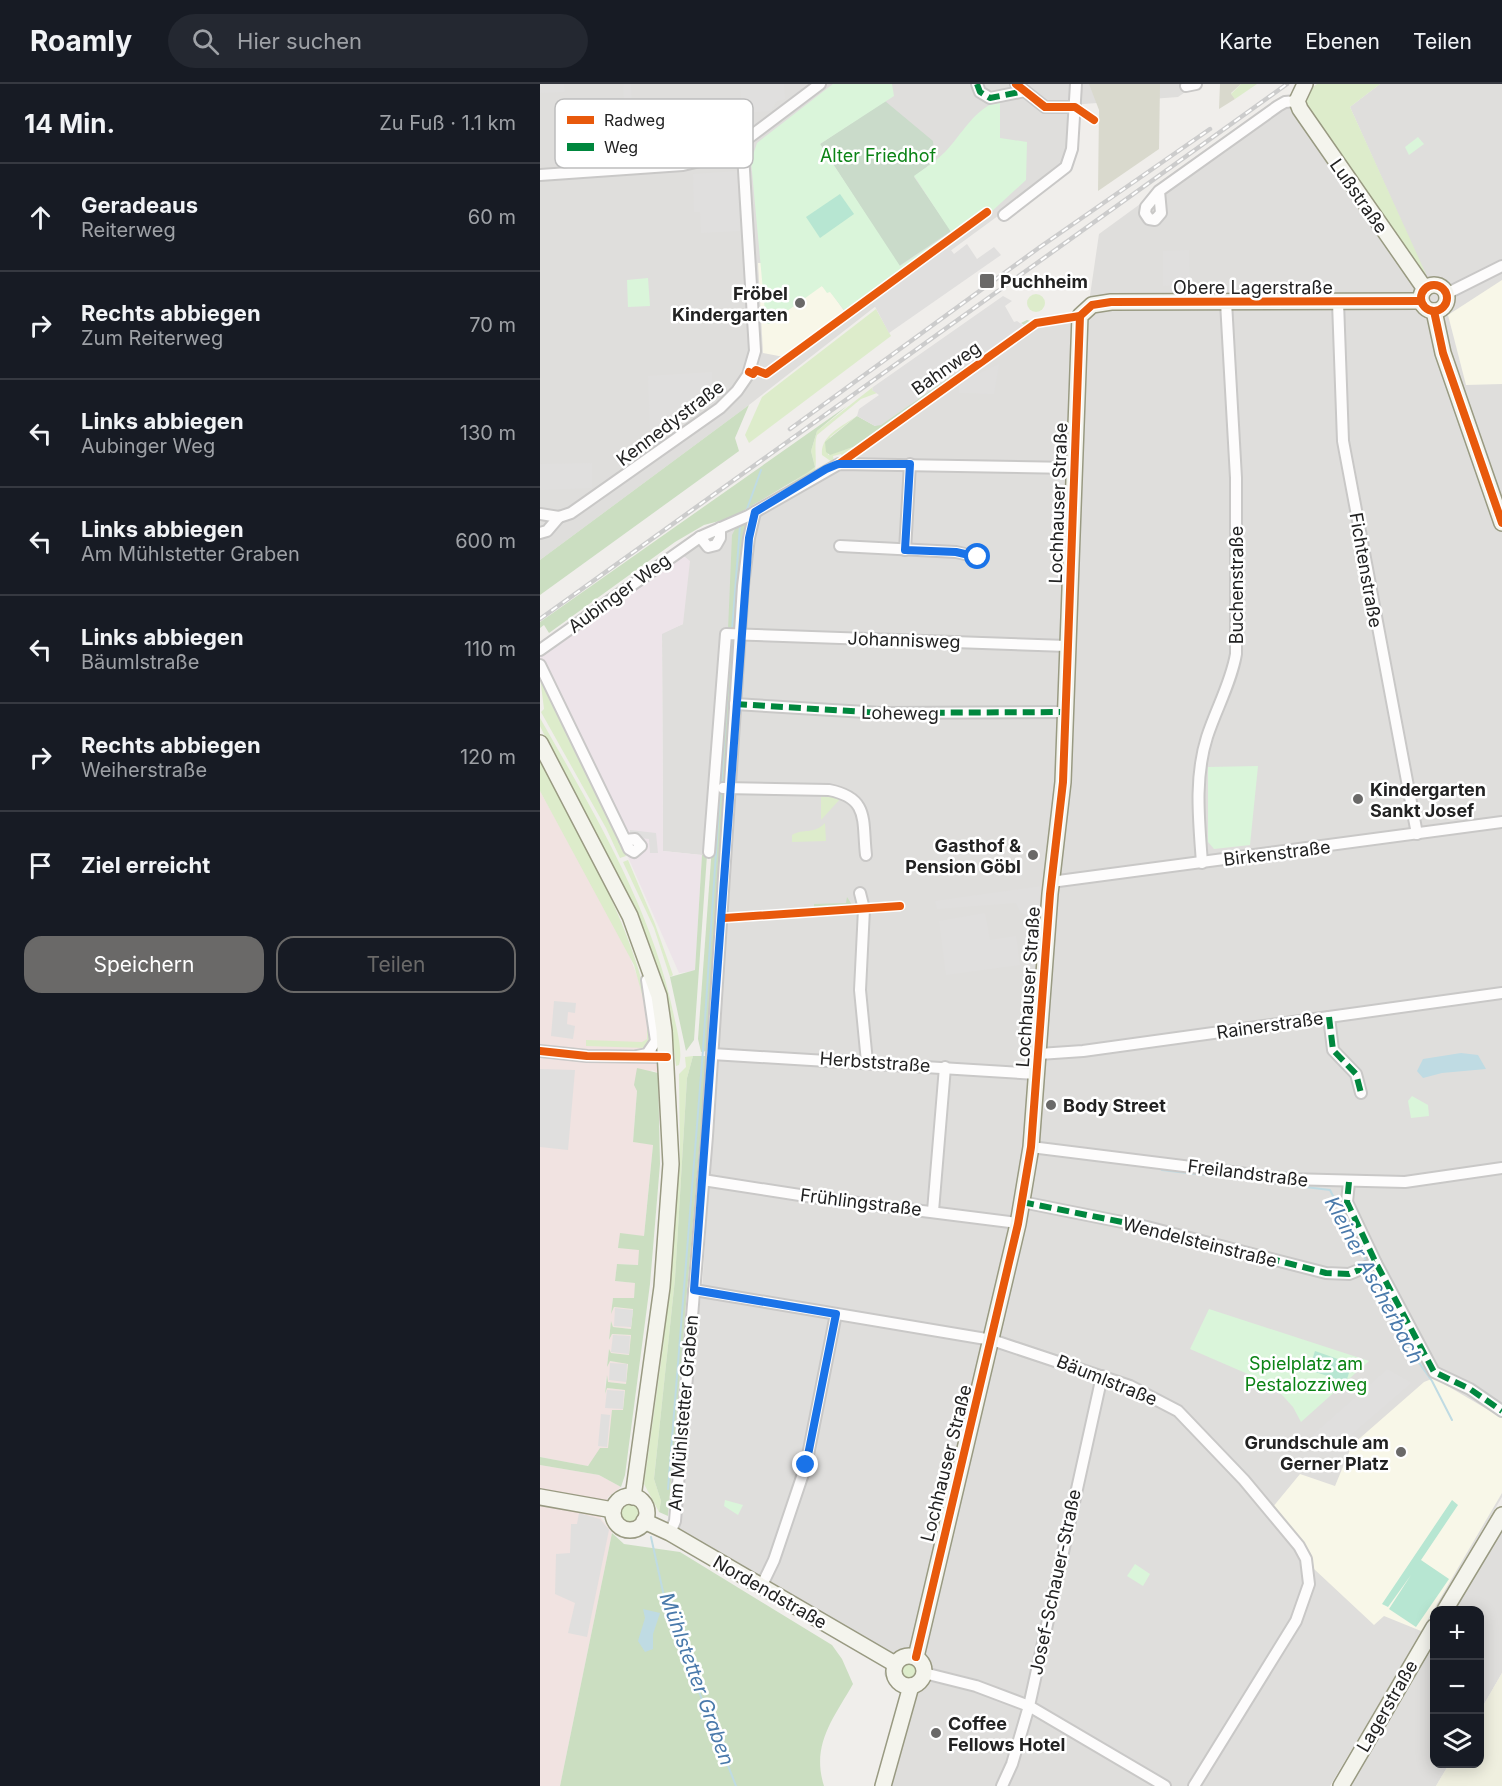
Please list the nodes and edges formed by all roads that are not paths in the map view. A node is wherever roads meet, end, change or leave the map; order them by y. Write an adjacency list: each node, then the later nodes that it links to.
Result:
1 (820, 84): 9 (street)
2 (977, 84): 6 (street)
3 (1016, 84): 6 (street)
4 (1076, 84): 8 (street)
5 (1305, 84): 7 (street)
6 (1025, 92): 8 (street)
7 (1297, 101): 13 (street); 17 (street, Lußstraße)
8 (1075, 107): 14 (street)
9 (753, 134)
10 (640, 168): 12 (street)
11 (744, 168): 26 (street, Kennedystraße)
12 (540, 175)
13 (1159, 191)
14 (1004, 215)
15 (1502, 266): 16 (street)
16 (1446, 294): 17 (street, Obere Lagerstraße); 21 (street)
17 (1423, 295): 19 (street, Obere Lagerstraße); 21 (street)
18 (1226, 302): 19 (street, Obere Lagerstraße); 20 (street, Obere Lagerstraße); 45 (street, Buchenstraße)
19 (1338, 302): 41 (street, Fichtenstraße)
20 (1086, 309): 23 (street, Lochhauser Straße)
21 (1434, 311): 27 (street)
22 (910, 464): 23 (street, Aubinger Weg); 25 (street, Aubinger Weg); 30 (street)
23 (1073, 468): 33 (street, Lochhauser Straße)
24 (540, 514): 26 (street)
25 (747, 516): 32 (street, Am Mühlstetter Graben); 34 (street, Aubinger Weg)
26 (559, 517): 28 (street, Kennedystraße)
27 (1502, 523)
28 (540, 534)
29 (840, 546): 30 (street)
30 (905, 550): 31 (street)
31 (978, 557)
32 (735, 635): 33 (street, Johannisweg); 36 (street, Am Mühlstetter Graben); 39 (street, Am Mühlstetter Graben)
33 (1067, 646): 37 (street, Lochhauser Straße)
34 (540, 650)
35 (540, 665): 42 (street)
36 (735, 704): 37 (street, Loheweg); 39 (street, Am Mühlstetter Graben)
37 (1065, 712): 46 (street, Lochhauser Straße)
38 (540, 743): 48 (street)
39 (721, 788): 43 (street, Am Mühlstetter Graben); 44 (street); 52 (street, Am Mühlstetter Graben)
40 (1502, 822): 41 (street, Birkenstraße)
41 (1417, 834): 45 (street, Birkenstraße)
42 (625, 840)
43 (709, 852)
44 (866, 855)
45 (1202, 862): 46 (street, Birkenstraße)
46 (1051, 882): 53 (street, Lochhauser Straße)
47 (860, 893): 56 (street)
48 (630, 916): 54 (street); 55 (street)
49 (1502, 993): 50 (street, Rainerstraße)
50 (1329, 1017): 53 (street, Rainerstraße); 59 (street)
51 (540, 1051): 54 (street)
52 (712, 1054): 56 (street, Herbststraße); 62 (street, Am Mühlstetter Graben)
53 (1039, 1054): 58 (street, Lochhauser Straße)
54 (637, 1056): 55 (street)
55 (667, 1057): 74 (street)
56 (867, 1062): 57 (street, Herbststraße)
57 (945, 1067): 58 (street, Herbststraße); 65 (street)
58 (1037, 1074): 60 (street, Lochhauser Straße)
59 (1361, 1093)
60 (1031, 1147): 63 (street, Freilandstraße); 64 (street, Lochhauser Straße)
61 (1502, 1168): 63 (street, Freilandstraße)
62 (704, 1180): 65 (street, Frühlingstraße); 68 (street, Am Mühlstetter Graben)
63 (1349, 1182): 67 (street)
64 (1022, 1202): 66 (street, Lochhauser Straße); 67 (street, Wendelsteinstraße)
65 (933, 1211): 66 (street, Frühlingstraße)
66 (1018, 1223): 70 (street, Lochhauser Straße)
67 (1370, 1266): 72 (street)
68 (694, 1290): 69 (street, Bäumlstraße); 78 (street, Am Mühlstetter Graben)
69 (836, 1314): 70 (street, Bäumlstraße); 79 (street)
70 (992, 1340): 71 (street, Bäumlstraße); 82 (street, Lochhauser Straße)
71 (1102, 1376): 86 (street, Josef-Schauer-Straße); 90 (street, Bäumlstraße)
72 (1502, 1411)
73 (540, 1497): 75 (street)
74 (633, 1497): 75 (street); 77 (street)
75 (614, 1510): 77 (street)
76 (1502, 1515): 80 (street)
77 (644, 1521): 78 (street, Nordendstraße)
78 (670, 1533): 79 (street, Nordendstraße)
79 (761, 1587): 83 (street, Nordendstraße)
80 (1448, 1606)
81 (1430, 1634): 91 (street, Lagerstraße)
82 (915, 1658): 83 (street); 84 (street)
83 (895, 1664): 85 (street)
84 (924, 1673): 85 (street); 86 (street)
85 (911, 1686): 87 (street)
86 (1029, 1706): 88 (street, Josef-Schauer-Straße); 89 (street)
87 (883, 1786)
88 (1002, 1786)
89 (1165, 1786)
90 (1194, 1786)
91 (1341, 1786)

